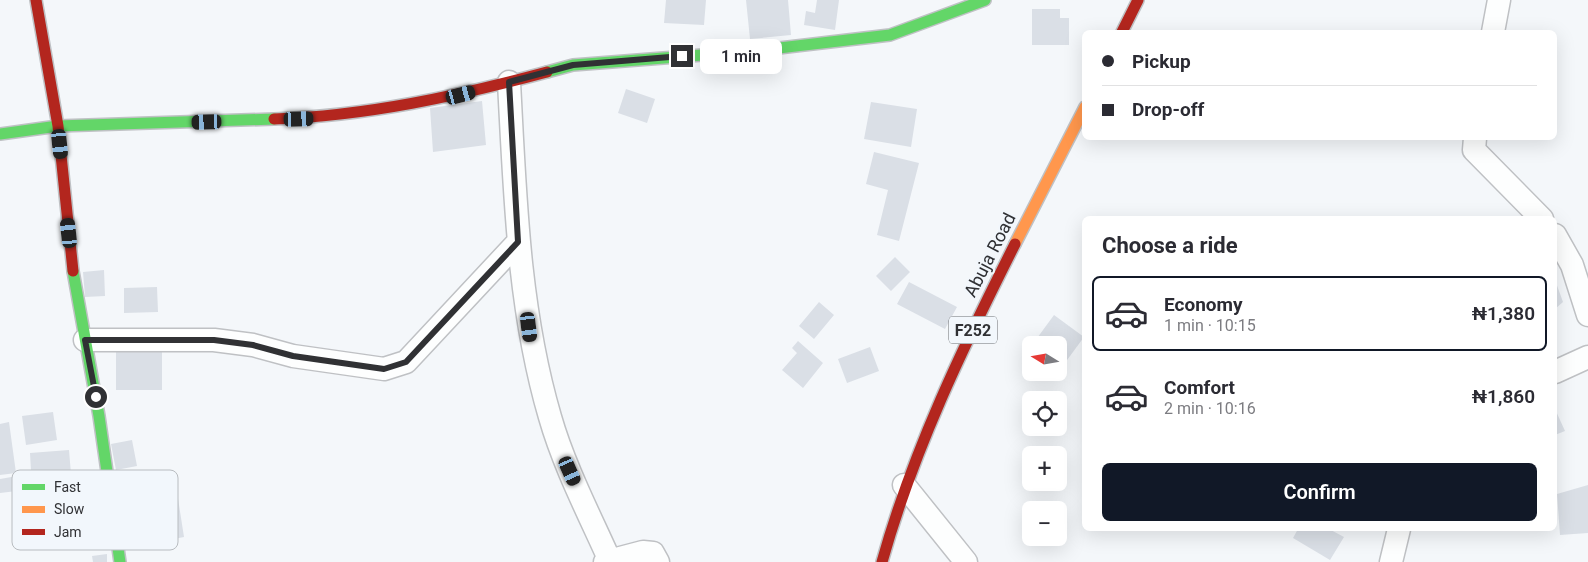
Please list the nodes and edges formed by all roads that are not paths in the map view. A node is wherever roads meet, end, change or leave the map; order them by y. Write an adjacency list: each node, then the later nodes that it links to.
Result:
1 (36, 0): 9 (street)
2 (985, 0): 7 (street)
3 (1138, 0): 5 (street)
4 (1499, 0): 6 (street)
5 (1123, 30)
6 (1493, 30)
7 (509, 82): 9 (street); 14 (street)
8 (1082, 113): 20 (street, Abuja Road / F252)
9 (58, 126): 10 (street); 16 (street)
10 (0, 134)
11 (1474, 140): 12 (street)
12 (1539, 216)
13 (1557, 239): 15 (street)
14 (518, 242): 16 (street); 22 (street)
15 (1588, 315)
16 (85, 340): 19 (street)
17 (1588, 357): 18 (street)
18 (1557, 371)
19 (107, 470)
20 (904, 485): 24 (street, Abuja Road / F252); 25 (street)
21 (1398, 531): 26 (street)
22 (608, 561): 23 (street)
23 (658, 562)
24 (882, 562)
25 (966, 562)
26 (1391, 562)

